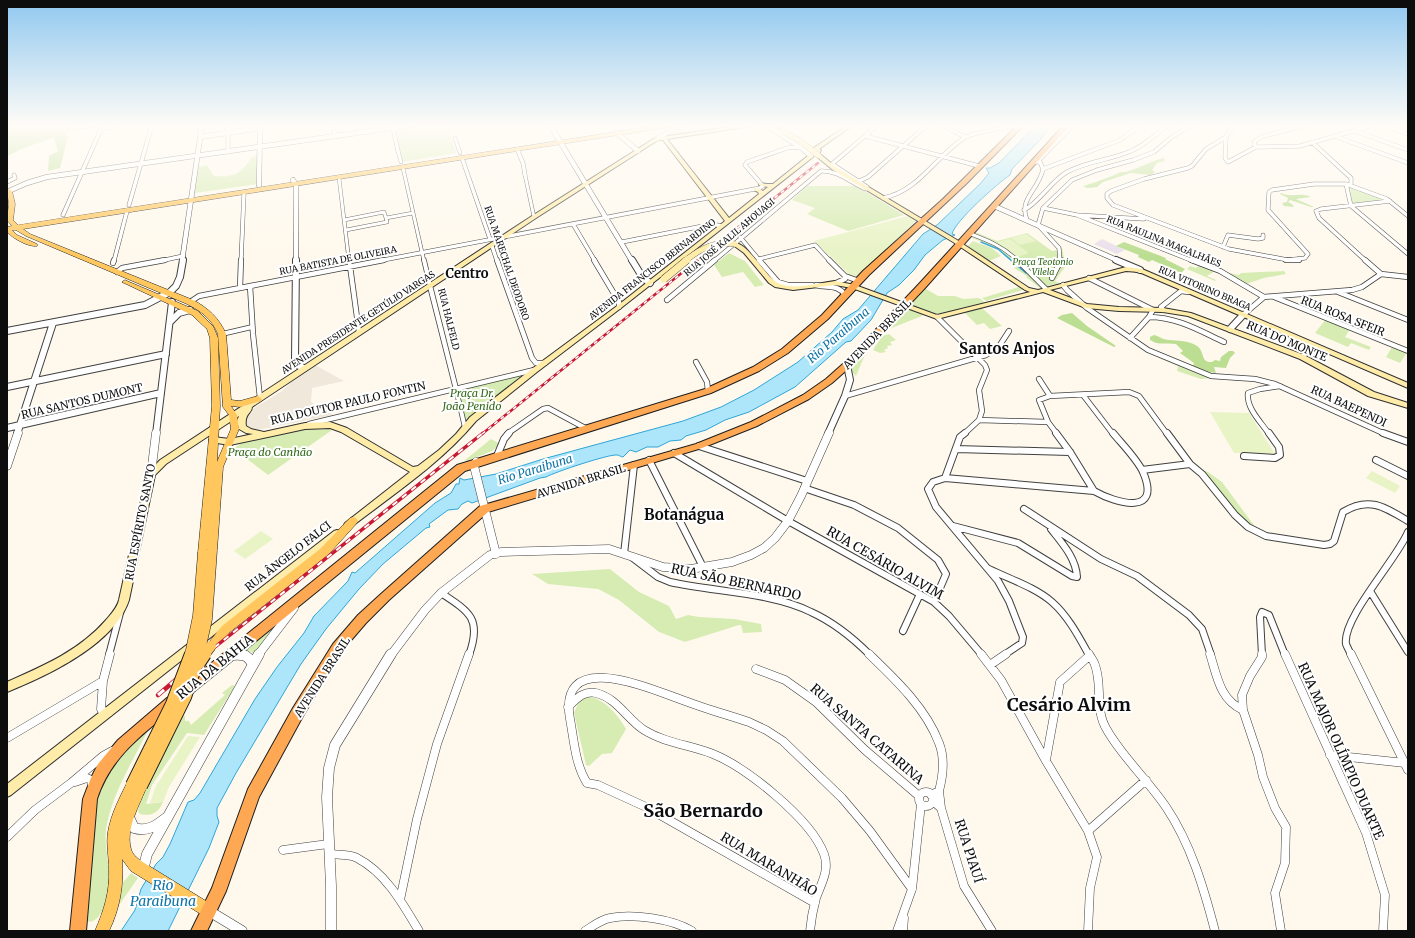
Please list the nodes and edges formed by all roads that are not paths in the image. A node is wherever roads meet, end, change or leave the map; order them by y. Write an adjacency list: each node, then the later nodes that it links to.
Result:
1 (84, 169): 27 (street)
2 (113, 169): 27 (street)
3 (139, 169): 50 (street)
4 (196, 169): 44 (street)
5 (259, 169): 34 (street)
6 (378, 169): 33 (main road)
7 (384, 169): 30 (main road)
8 (403, 169): 53 (street, RUA HALFELD)
9 (465, 169): 74 (street, RUA MARECHAL DEODORO)
10 (524, 169): 29 (street)
11 (576, 169): 35 (street)
12 (611, 169): 35 (main road, AVENIDA PRESIDENTE GETÚLIO VARGAS)
13 (687, 169): 45 (main road)
14 (749, 169): 36 (street)
15 (794, 169): 37 (main road, AVENIDA FRANCISCO BERNARDINO)
16 (835, 169): 31 (main road)
17 (839, 169): 31 (street)
18 (877, 169): 31 (street)
19 (930, 169): 46 (street)
20 (976, 169): 65 (highway)
21 (1029, 169): 48 (highway, AVENIDA BRASIL)
22 (1043, 169): 52 (street)
23 (1075, 169): 52 (street)
24 (1104, 169): 51 (street)
25 (1185, 169): 59 (street)
26 (1341, 169): 38 (street)
27 (82, 173): 41 (street); 54 (street)
28 (14, 175): 32 (street)
29 (525, 175): 57 (street)
30 (339, 178): 33 (main road); 60 (street)
31 (856, 180): 40 (main road)
32 (7, 182)
33 (294, 182): 34 (main road); 42 (main road); 90 (street)
34 (259, 185): 44 (main road)
35 (586, 185): 57 (main road, AVENIDA PRESIDENTE GETÚLIO VARGAS); 58 (street)
36 (762, 185): 37 (main road); 39 (street)
37 (774, 185): 43 (main road, AVENIDA FRANCISCO BERNARDINO)
38 (1349, 185): 47 (street); 49 (street); 78 (street)
39 (756, 189): 43 (main road); 45 (street)
40 (868, 189): 46 (main road); 73 (street, RUA JOSÉ KALIL AHOUAGI)
41 (8, 191): 68 (main road)
42 (244, 193): 44 (main road); 101 (street)
43 (762, 195): 63 (main road, AVENIDA FRANCISCO BERNARDINO)
44 (191, 198): 50 (main road); 81 (street)
45 (710, 198): 58 (street); 63 (main road)
46 (883, 198): 65 (main road)
47 (1390, 201): 49 (street); 56 (street)
48 (994, 206): 62 (street); 70 (highway, AVENIDA BRASIL)
49 (1351, 206): 80 (street); 88 (street)
50 (128, 208): 54 (main road); 68 (main road); 83 (street)
51 (1043, 208): 55 (street); 66 (street)
52 (1024, 210): 62 (street)
53 (413, 213): 61 (street); 79 (street, RUA HALFELD)
54 (63, 215): 68 (main road)
55 (1077, 215): 59 (street); 110 (street, RUA RAULINA MAGALHÃES)
56 (1408, 216)
57 (534, 217): 72 (main road, AVENIDA PRESIDENTE GETÚLIO VARGAS)
58 (606, 218): 64 (street); 75 (street)
59 (1150, 219): 78 (street)
60 (344, 220): 61 (street); 69 (street)
61 (386, 220): 69 (street)
62 (1027, 220): 66 (street)
63 (728, 221): 67 (main road, AVENIDA FRANCISCO BERNARDINO)
64 (573, 224): 72 (street); 116 (street)
65 (926, 224): 76 (main road); 98 (highway)
66 (1038, 225): 85 (street); 92 (street)
67 (721, 226): 75 (street); 94 (main road, AVENIDA FRANCISCO BERNARDINO)
68 (14, 228): 86 (main road); 109 (main road)
69 (346, 230): 84 (street)
70 (968, 233): 76 (highway, AVENIDA BRASIL); 103 (street)
71 (1262, 235): 78 (street)
72 (506, 236): 74 (street, RUA BATISTA DE OLIVEIRA); 77 (main road, AVENIDA PRESIDENTE GETÚLIO VARGAS)
73 (740, 237): 82 (street); 111 (street, RUA JOSÉ KALIL AHOUAGI)
74 (490, 240): 77 (street, RUA MARECHAL DEODORO); 79 (street, RUA BATISTA DE OLIVEIRA)
75 (622, 242): 94 (street)
76 (957, 242): 102 (main road); 113 (highway, AVENIDA BRASIL)
77 (492, 246): 100 (main road, AVENIDA PRESIDENTE GETÚLIO VARGAS); 139 (street, RUA MARECHAL DEODORO)
78 (1223, 247)
79 (422, 252): 84 (street, RUA BATISTA DE OLIVEIRA); 100 (street, RUA HALFELD)
80 (1408, 254)
81 (183, 256): 87 (street); 105 (street)
82 (759, 259): 89 (street); 97 (street)
83 (113, 262): 86 (street); 87 (street)
84 (350, 266): 90 (street, RUA BATISTA DE OLIVEIRA); 129 (street)
85 (1126, 266): 93 (main road, RUA VITORINO BRAGA); 106 (main road, RUA VITORINO BRAGA)
86 (103, 267): 87 (main road)
87 (119, 270): 105 (main road)
88 (1381, 274): 91 (street); 104 (street)
89 (845, 276): 95 (street); 98 (street)
90 (295, 277): 99 (street, RUA BATISTA DE OLIVEIRA); 141 (street)
91 (1408, 277)
92 (1052, 278)
93 (1089, 278): 96 (main road, RUA VITORINO BRAGA); 117 (street)
94 (650, 283): 97 (main road, bridge); 116 (main road, AVENIDA FRANCISCO BERNARDINO)
95 (836, 283): 97 (main road); 98 (main road)
96 (1063, 284): 103 (main road, RUA VITORINO BRAGA); 115 (street, RUA BAEPENDI)
97 (814, 285): 107 (street)
98 (858, 285): 107 (highway); 113 (main road)
99 (250, 286): 101 (street, RUA BATISTA DE OLIVEIRA); 125 (street)
100 (430, 286): 129 (main road, AVENIDA PRESIDENTE GETÚLIO VARGAS); 148 (street, RUA HALFELD)
101 (240, 288): 114 (street, RUA BATISTA DE OLIVEIRA)
102 (1024, 289): 103 (main road, RUA VITORINO BRAGA); 120 (main road, RUA VITORINO BRAGA)
103 (1042, 290): 115 (main road, RUA DO MONTE)
104 (1336, 291): 108 (street); 122 (street)
105 (170, 292): 109 (street); 114 (main road)
106 (1191, 292): 118 (street); 119 (main road, RUA VITORINO BRAGA)
107 (844, 295): 149 (highway)
108 (1272, 296): 110 (street); 134 (street, RUA ROSA SFEIR)
109 (161, 297): 112 (main road); 124 (street)
110 (1264, 297): 119 (street)
111 (667, 300)
112 (172, 302): 114 (main road); 123 (street, RUA ESPÍRITO SANTO)
113 (902, 305): 120 (main road); 140 (highway, AVENIDA BRASIL)
114 (190, 306): 123 (street); 130 (main road); 163 (main road)
115 (1086, 306): 117 (main road, RUA DO MONTE); 131 (street, RUA BAEPENDI)
116 (619, 307): 139 (main road, AVENIDA FRANCISCO BERNARDINO)
117 (1152, 310): 118 (main road, RUA DO MONTE); 121 (street)
118 (1163, 310): 126 (main road, RUA DO MONTE)
119 (1243, 315): 126 (street); 133 (main road, RUA VITORINO BRAGA)
120 (937, 317): 137 (street)
121 (1149, 317): 131 (street); 132 (street)
122 (1408, 320)
123 (170, 322): 135 (street, RUA ESPÍRITO SANTO)
124 (53, 323): 127 (street); 144 (street)
125 (252, 327): 130 (street); 154 (street)
126 (1230, 329): 136 (main road, RUA DO MONTE)
127 (7, 331)
128 (1009, 331): 137 (street)
129 (359, 332): 141 (main road, AVENIDA PRESIDENTE GETÚLIO VARGAS)
130 (222, 334): 155 (main road)
131 (1130, 338): 145 (street, RUA BAEPENDI)
132 (1224, 342)
133 (1313, 345): 136 (street); 146 (main road, RUA VITORINO BRAGA)
134 (1408, 351)
135 (166, 354): 144 (street); 150 (street, RUA ESPÍRITO SANTO)
136 (1302, 357): 156 (main road, RUA DO MONTE)
137 (978, 358): 152 (street); 158 (street)
138 (696, 362): 149 (street)
139 (545, 363): 142 (main road, AVENIDA FRANCISCO BERNARDINO)
140 (847, 365): 152 (street); 170 (highway, AVENIDA BRASIL)
141 (304, 368): 154 (main road, AVENIDA PRESIDENTE GETÚLIO VARGAS)
142 (535, 370): 148 (street, RUA DOUTOR PAULO FONTIN); 164 (main road, AVENIDA FRANCISCO BERNARDINO)
143 (1039, 379): 153 (street)
144 (34, 382): 147 (street); 160 (street)
145 (1282, 386): 169 (street, RUA BAEPENDI); 175 (street)
146 (1408, 386)
147 (7, 387)
148 (456, 389): 161 (street, RUA DOUTOR PAULO FONTIN); 164 (street, RUA HALFELD)
149 (708, 391): 165 (highway)
150 (161, 393): 160 (street, RUA SANTOS DUMONT); 184 (street, RUA ESPÍRITO SANTO)
151 (1083, 395): 153 (street); 178 (street); 183 (street)
152 (845, 396): 187 (street)
153 (1050, 396): 159 (street)
154 (259, 399): 155 (main road); 157 (main road, AVENIDA PRESIDENTE GETÚLIO VARGAS); 166 (main road)
155 (227, 403): 157 (main road)
156 (1408, 406)
157 (233, 415): 163 (main road, AVENIDA PRESIDENTE GETÚLIO VARGAS); 168 (main road)
158 (979, 420): 159 (street); 171 (street)
159 (1048, 422): 172 (street)
160 (20, 425): 162 (street, RUA SANTOS DUMONT); 181 (street)
161 (305, 426): 166 (main road, RUA DOUTOR PAULO FONTIN); 182 (main road)
162 (7, 428)
163 (214, 428): 167 (main road); 184 (main road, AVENIDA PRESIDENTE GETÚLIO VARGAS)
164 (465, 428): 182 (main road, AVENIDA FRANCISCO BERNARDINO)
165 (588, 429): 174 (highway); 174 (street)
166 (266, 433): 168 (main road, RUA DOUTOR PAULO FONTIN)
167 (213, 440): 168 (main road, RUA DOUTOR PAULO FONTIN); 200 (main road)
168 (230, 442): 200 (main road)
169 (1408, 442)
170 (699, 446): 173 (highway, AVENIDA BRASIL); 187 (street)
171 (956, 449): 172 (street); 186 (street)
172 (1070, 452): 189 (street)
173 (674, 453): 176 (highway, AVENIDA BRASIL); 193 (street, RUA CESÁRIO ALVIM)
174 (497, 456): 179 (highway)
175 (1244, 456)
176 (649, 460): 180 (highway, AVENIDA BRASIL); 204 (street)
177 (1376, 460): 185 (street)
178 (1190, 464): 183 (street); 194 (street)
179 (475, 465): 190 (street); 206 (highway)
180 (634, 465): 190 (highway, AVENIDA BRASIL); 202 (street)
181 (7, 466)
182 (418, 469): 192 (main road, RUA ÂNGELO FALCI)
183 (1142, 470): 189 (street)
184 (151, 474): 211 (main road, RUA ESPÍRITO SANTO)
185 (1408, 476)
186 (945, 478): 189 (street); 195 (street)
187 (807, 481): 188 (street)
188 (804, 488): 193 (street); 210 (street)
189 (1094, 492)
190 (483, 505): 201 (street); 251 (highway, AVENIDA BRASIL)
191 (1024, 509): 196 (street)
192 (353, 521): 218 (main road, bridge); 224 (main road, RUA ÂNGELO FALCI)
193 (788, 521): 204 (street); 209 (street, RUA CESÁRIO ALVIM)
194 (1408, 521)
195 (952, 526): 196 (street); 205 (street)
196 (1050, 527): 223 (street)
197 (1408, 532): 198 (street)
198 (1403, 544): 199 (street); 207 (street)
199 (1408, 550)
200 (207, 551): 218 (main road, bridge); 232 (main road, bridge)
201 (496, 554): 202 (street); 208 (street)
202 (624, 554): 203 (street)
203 (633, 558): 204 (street); 234 (street, RUA SÃO BERNARDO)
204 (703, 567)
205 (989, 569): 215 (street); 217 (street)
206 (309, 591): 214 (highway, RUA DA BAHIA); 216 (street)
207 (1370, 591): 213 (street); 229 (street)
208 (441, 593): 243 (street); 248 (street)
209 (920, 594): 210 (street, RUA CESÁRIO ALVIM); 212 (street)
210 (934, 602): 217 (street, RUA CESÁRIO ALVIM)
211 (123, 603): 220 (street, RUA ESPÍRITO SANTO); 221 (main road)
212 (903, 631)
213 (1408, 652)
214 (229, 655): 216 (street); 226 (highway, RUA DA BAHIA)
215 (1089, 656): 228 (street); 230 (street)
216 (253, 664): 240 (street)
217 (990, 665): 228 (street, RUA CESÁRIO ALVIM)
218 (196, 667): 232 (main road, bridge)
219 (756, 669): 237 (street, RUA SANTA CATARINA)
220 (102, 681): 224 (street, RUA ESPÍRITO SANTO); 225 (street)
221 (7, 687)
222 (568, 707): 247 (street); 249 (street, RUA MARANHÃO); 249 (street)
223 (1243, 710): 227 (street, RUA MAJOR OLÍMPIO DUARTE); 266 (street)
224 (109, 712): 235 (main road)
225 (7, 738)
226 (119, 746): 231 (street, RUA DA BAHIA); 233 (highway)
227 (1330, 755): 229 (street); 267 (street, RUA MAJOR OLÍMPIO DUARTE)
228 (1046, 761): 241 (street, RUA CESÁRIO ALVIM)
229 (1406, 766)
230 (1146, 780): 241 (street); 265 (street)
231 (71, 783): 233 (street, RUA DA BAHIA); 242 (street, RUA DA BAHIA)
232 (136, 785): 239 (main road); 253 (main road)
233 (92, 791): 252 (highway)
234 (939, 791): 236 (street); 238 (street, RUA SÃO BERNARDO)
235 (7, 792)
236 (932, 798): 237 (street); 237 (street); 238 (street)
237 (920, 800): 247 (street)
238 (941, 808): 263 (street, RUA PIAUÍ)
239 (128, 815): 240 (street); 246 (main road)
240 (168, 816): 246 (street)
241 (1088, 832): 264 (street, RUA CESÁRIO ALVIM)
242 (7, 836)
243 (328, 844): 244 (street); 245 (street)
244 (283, 850)
245 (329, 854): 248 (street); 256 (street)
246 (146, 872): 251 (main road)
247 (912, 889): 250 (street)
248 (400, 900): 257 (street)
249 (815, 903): 260 (street, RUA MARANHÃO)
250 (904, 909): 261 (street); 262 (street)
251 (209, 911): 254 (highway, AVENIDA BRASIL); 255 (street)
252 (78, 931)
253 (102, 931)
254 (199, 931)
255 (242, 931)
256 (331, 931)
257 (419, 931)
258 (585, 931): 259 (street)
259 (692, 931)
260 (810, 931)
261 (897, 931)
262 (903, 931)
263 (992, 931)
264 (1088, 931)
265 (1215, 931)
266 (1281, 931)
267 (1383, 931)

